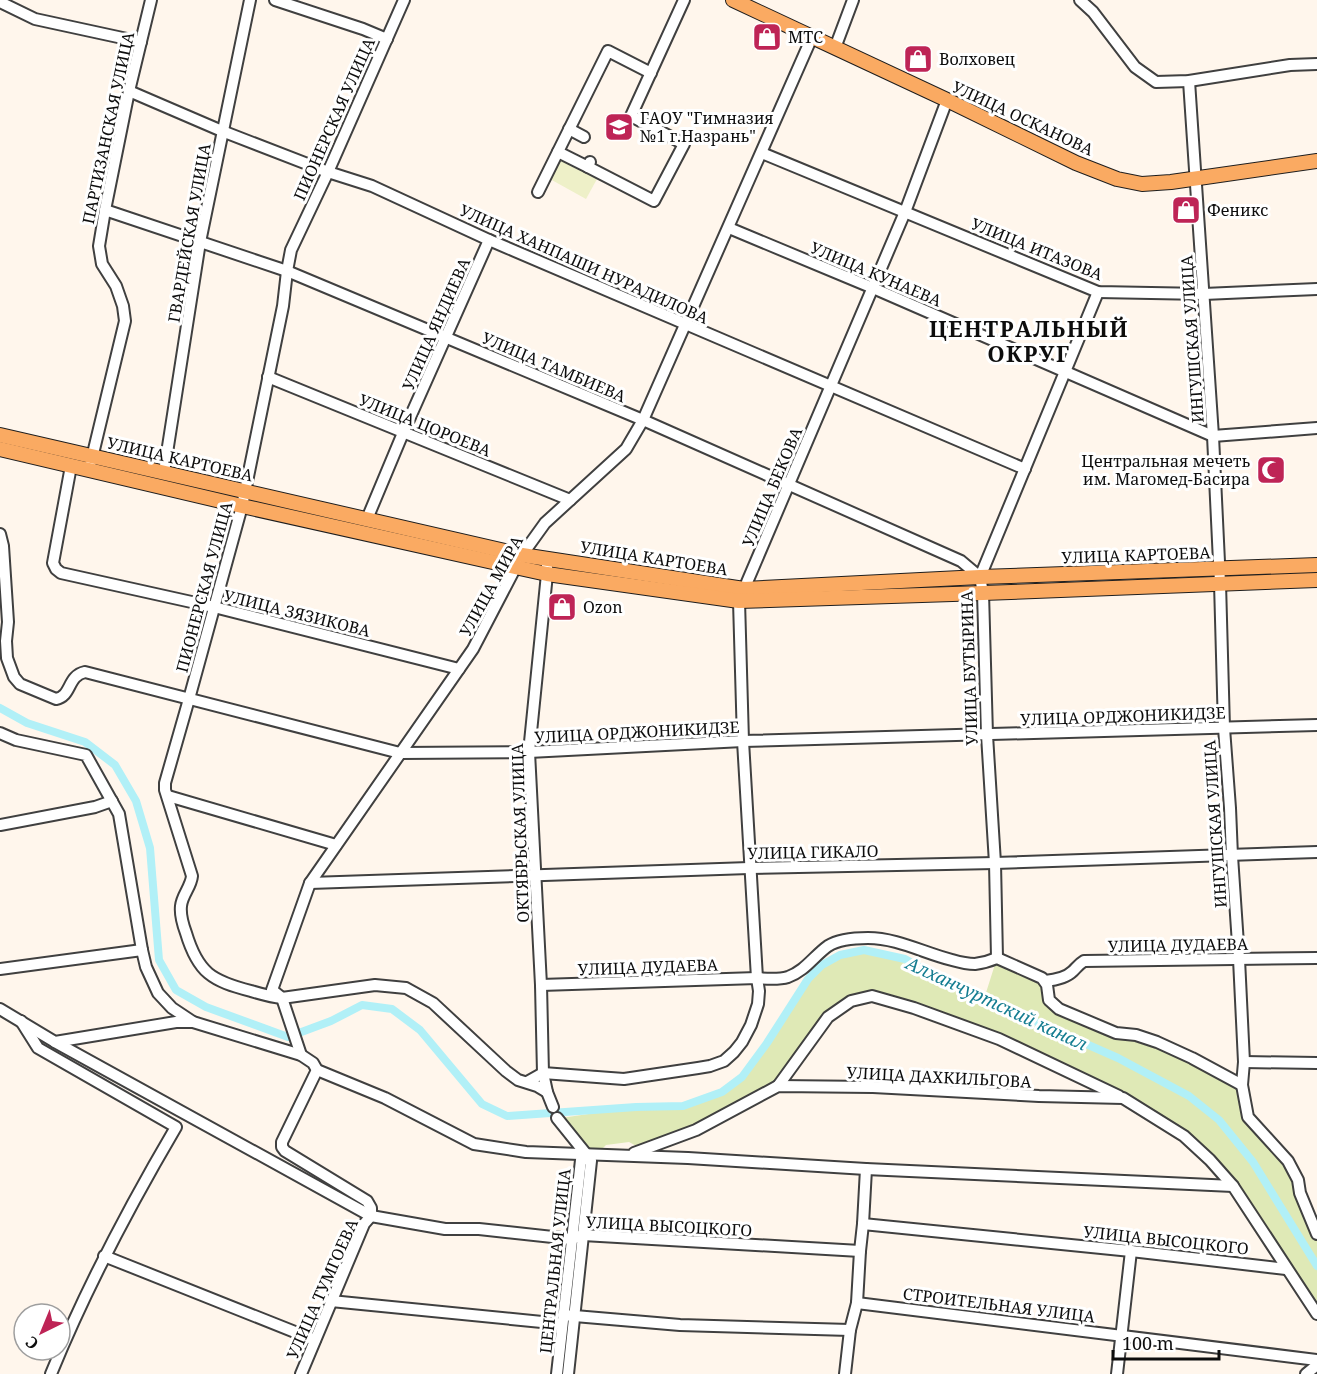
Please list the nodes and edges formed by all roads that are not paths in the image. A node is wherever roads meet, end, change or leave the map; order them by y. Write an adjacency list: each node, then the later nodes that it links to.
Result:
1 (152, 0): 12 (street, ПАРТИЗАНСКАЯ УЛИЦА)
2 (250, 0): 20 (street, ГВАРДЕЙСКАЯ УЛИЦА)
3 (275, 0): 11 (street)
4 (404, 0): 11 (street, ПИОНЕРСКАЯ УЛИЦА)
5 (684, 0): 15 (street)
6 (733, 0): 10 (main road, УЛИЦА ОСКАНОВА)
7 (853, 0): 13 (street)
8 (1080, 0): 16 (street)
9 (0, 2): 12 (street)
10 (812, 38): 13 (main road, УЛИЦА ОСКАНОВА); 23 (street, УЛИЦА МИРА)
11 (387, 39): 25 (street, ПИОНЕРСКАЯ УЛИЦА)
12 (141, 42): 17 (street, ПАРТИЗАНСКАЯ УЛИЦА)
13 (835, 48): 18 (main road, УЛИЦА ОСКАНОВА)
14 (1317, 64): 16 (street)
15 (651, 73): 19 (street); 22 (street)
16 (1189, 81): 26 (street, ИНГУШСКАЯ УЛИЦА)
17 (129, 91): 20 (street, УЛИЦА ХАНПАШИ НУРАДИЛОВА); 28 (street, ПАРТИЗАНСКАЯ УЛИЦА)
18 (947, 100): 26 (main road, УЛИЦА ОСКАНОВА); 29 (street, УЛИЦА БЕКОВА)
19 (569, 129): 21 (street); 22 (street)
20 (222, 131): 25 (street, УЛИЦА ХАНПАШИ НУРАДИЛОВА); 32 (street, ГВАРДЕЙСКАЯ УЛИЦА)
21 (584, 137)
22 (558, 152): 27 (street)
23 (762, 153): 29 (street, УЛИЦА ИТАЗОВА); 30 (street, УЛИЦА МИРА)
24 (1317, 161): 26 (main road, УЛИЦА ОСКАНОВА)
25 (328, 172): 31 (street, УЛИЦА ХАНПАШИ НУРАДИЛОВА); 33 (street, ПИОНЕРСКАЯ УЛИЦА)
26 (1195, 180): 37 (street, ИНГУШСКАЯ УЛИЦА)
27 (538, 192)
28 (105, 210): 32 (street, УЛИЦА ТАМБИЕВА); 49 (street, ПАРТИЗАНСКАЯ УЛИЦА)
29 (904, 212): 34 (street, УЛИЦА БЕКОВА); 36 (street, УЛИЦА ИТАЗОВА)
30 (729, 228): 34 (street, УЛИЦА КУНАЕВА); 38 (street, УЛИЦА МИРА)
31 (489, 240): 38 (street, УЛИЦА ХАНПАШИ НУРАДИЛОВА); 39 (street, УЛИЦА ЯНДИЕВА)
32 (200, 242): 33 (street, УЛИЦА ТАМБИЕВА); 53 (street, ГВАРДЕЙСКАЯ УЛИЦА)
33 (287, 271): 39 (street, УЛИЦА ТАМБИЕВА); 41 (street, ПИОНЕРСКАЯ УЛИЦА)
34 (873, 288): 40 (street, УЛИЦА КУНАЕВА); 42 (street, УЛИЦА БЕКОВА)
35 (1317, 289): 37 (street, УЛИЦА ИТАЗОВА)
36 (1098, 291): 37 (street, УЛИЦА ИТАЗОВА); 40 (street, УЛИЦА БУТЫРИНА)
37 (1204, 294): 47 (street, ИНГУШСКАЯ УЛИЦА)
38 (686, 325): 42 (street, УЛИЦА ХАНПАШИ НУРАДИЛОВА); 43 (street, УЛИЦА МИРА)
39 (447, 338): 43 (street, УЛИЦА ТАМБИЕВА); 45 (street, УЛИЦА ЯНДИЕВА)
40 (1066, 372): 47 (street, УЛИЦА КУНАЕВА); 51 (street, УЛИЦА БУТЫРИНА)
41 (268, 377): 45 (street, УЛИЦА ЦОРОЕВА); 55 (street, ПИОНЕРСКАЯ УЛИЦА)
42 (832, 386): 51 (street, УЛИЦА ХАНПАШИ НУРАДИЛОВА); 54 (street, УЛИЦА БЕКОВА)
43 (643, 420): 54 (street, УЛИЦА ТАМБИЕВА); 56 (street, УЛИЦА МИРА)
44 (1317, 429): 47 (street, УЛИЦА КУНАЕВА)
45 (403, 433): 56 (street, УЛИЦА ЦОРОЕВА); 58 (street, УЛИЦА ЯНДИЕВА)
46 (0, 435): 49 (main road, УЛИЦА КАРТОЕВА)
47 (1213, 436): 63 (street, ИНГУШСКАЯ УЛИЦА)
48 (0, 449): 50 (main road, УЛИЦА КАРТОЕВА)
49 (92, 456): 52 (street, ПАРТИЗАНСКАЯ УЛИЦА); 53 (main road, УЛИЦА КАРТОЕВА)
50 (71, 466): 52 (main road, УЛИЦА КАРТОЕВА); 70 (street, УЛИЦА ЗЯЗИКОВА)
51 (1025, 469): 65 (street, УЛИЦА БУТЫРИНА)
52 (89, 470): 57 (main road, УЛИЦА КАРТОЕВА)
53 (164, 472): 55 (main road, УЛИЦА КАРТОЕВА)
54 (790, 485): 65 (street, УЛИЦА ТАМБИЕВА); 69 (street, УЛИЦА БЕКОВА)
55 (245, 491): 57 (street, ПИОНЕРСКАЯ УЛИЦА); 58 (main road, УЛИЦА КАРТОЕВА)
56 (570, 500): 61 (street, УЛИЦА МИРА)
57 (242, 506): 61 (main road, УЛИЦА КАРТОЕВА); 70 (street, ПИОНЕРСКАЯ УЛИЦА)
58 (367, 519): 61 (main road, УЛИЦА КАРТОЕВА)
59 (0, 534): 72 (street, УЛИЦА ОРДЖОНИКИДЗЕ)
60 (548, 559): 61 (main road, УЛИЦА КАРТОЕВА); 64 (street, ОКТЯБРЬСКАЯ УЛИЦА); 69 (main road, УЛИЦА КАРТОЕВА)
61 (519, 561): 64 (main road, УЛИЦА КАРТОЕВА); 71 (street, УЛИЦА МИРА)
62 (1317, 565): 63 (main road, УЛИЦА КАРТОЕВА)
63 (1219, 568): 65 (main road, УЛИЦА КАРТОЕВА); 67 (street, ИНГУШСКАЯ УЛИЦА)
64 (547, 574): 69 (main road, УЛИЦА КАРТОЕВА); 78 (street, ОКТЯБРЬСКАЯ УЛИЦА)
65 (980, 577): 68 (street, УЛИЦА БУТЫРИНА); 69 (main road, УЛИЦА КАРТОЕВА)
66 (1317, 580): 67 (main road, УЛИЦА КАРТОЕВА)
67 (1220, 583): 68 (main road, УЛИЦА КАРТОЕВА); 74 (street, ИНГУШСКАЯ УЛИЦА)
68 (983, 593): 69 (main road, УЛИЦА КАРТОЕВА); 76 (street, УЛИЦА БУТЫРИНА)
69 (742, 595): 77 (street, УЛИЦА БЕКОВА)
70 (214, 607): 71 (street, УЛИЦА ЗЯЗИКОВА); 72 (street, ПИОНЕРСКАЯ УЛИЦА)
71 (459, 669): 79 (street, УЛИЦА МИРА)
72 (189, 699): 79 (street, УЛИЦА ОРДЖОНИКИДЗЕ); 80 (street, ПИОНЕРСКАЯ УЛИЦА)
73 (1317, 725): 74 (street, УЛИЦА ОРДЖОНИКИДЗЕ)
74 (1224, 728): 76 (street, УЛИЦА ОРДЖОНИКИДЗЕ); 85 (street, ИНГУШСКАЯ УЛИЦА)
75 (0, 732): 81 (street)
76 (987, 735): 77 (street, УЛИЦА ОРДЖОНИКИДЗЕ); 86 (street, УЛИЦА БУТЫРИНА)
77 (743, 741): 78 (street, УЛИЦА ОРДЖОНИКИДЗЕ); 87 (street, УЛИЦА БЕКОВА)
78 (529, 752): 79 (street, УЛИЦА ОРДЖОНИКИДЗЕ); 88 (street, ОКТЯБРЬСКАЯ УЛИЦА)
79 (400, 753): 83 (street, УЛИЦА МИРА)
80 (168, 796): 83 (street); 98 (street, ПИОНЕРСКАЯ УЛИЦА)
81 (112, 801): 82 (street); 90 (street)
82 (0, 825)
83 (336, 846): 89 (street, УЛИЦА МИРА)
84 (1317, 852): 85 (street, УЛИЦА ГИКАЛО)
85 (1232, 856): 86 (street, УЛИЦА ГИКАЛО); 93 (street, ИНГУШСКАЯ УЛИЦА)
86 (995, 863): 87 (street, УЛИЦА ГИКАЛО); 91 (street, УЛИЦА БУТЫРИНА)
87 (749, 868): 88 (street, УЛИЦА ГИКАЛО); 95 (street, УЛИЦА БЕКОВА)
88 (536, 875): 89 (street, УЛИЦА ГИКАЛО); 97 (street, ОКТЯБРЬСКАЯ УЛИЦА)
89 (310, 883): 98 (street, УЛИЦА МИРА)
90 (142, 950): 94 (street); 101 (street)
91 (997, 958): 95 (street, УЛИЦА ДУДАЕВА); 96 (street)
92 (1317, 958): 93 (street, УЛИЦА ДУДАЕВА)
93 (1239, 959): 96 (street, УЛИЦА ДУДАЕВА); 104 (street, ИНГУШСКАЯ УЛИЦА)
94 (0, 969)
95 (757, 978): 97 (street, УЛИЦА ДУДАЕВА); 107 (street, УЛИЦА БЕКОВА)
96 (1045, 981): 109 (street)
97 (541, 985): 107 (street, ОКТЯБРЬСКАЯ УЛИЦА)
98 (282, 998): 103 (street, УЛИЦА МИРА); 108 (street)
99 (0, 1009): 100 (street, УЛИЦА ВЫСОЦКОГО)
100 (21, 1021): 102 (street, УЛИЦА ВЫСОЦКОГО); 126 (street)
101 (193, 1022): 102 (street); 103 (street)
102 (55, 1042): 119 (street, УЛИЦА ВЫСОЦКОГО)
103 (301, 1055): 106 (street)
104 (1244, 1062): 105 (street); 109 (street, ИНГУШСКАЯ УЛИЦА)
105 (1317, 1063)
106 (318, 1070): 116 (street); 119 (street)
107 (543, 1073): 108 (street); 111 (street, ОКТЯБРЬСКАЯ УЛИЦА)
108 (527, 1082): 111 (street)
109 (1242, 1085): 121 (street, ИНГУШСКАЯ УЛИЦА)
110 (778, 1086): 112 (street, УЛИЦА ДАХКИЛЬГОВА); 112 (street); 115 (street, УЛИЦА ДАХКИЛЬГОВА)
111 (547, 1092): 113 (street, ОКТЯБРЬСКАЯ УЛИЦА)
112 (1123, 1098): 118 (street)
113 (553, 1107)
114 (557, 1118): 116 (street)
115 (628, 1155): 116 (street); 117 (street)
116 (586, 1157): 122 (street, ЦЕНТРАЛЬНАЯ УЛИЦА); 123 (street, ЦЕНТРАЛЬНАЯ УЛИЦА)
117 (866, 1169): 118 (street); 120 (street)
118 (1233, 1186): 127 (street)
119 (371, 1216): 123 (street, УЛИЦА ВЫСОЦКОГО); 128 (street, УЛИЦА ТУМГОЕВА)
120 (863, 1224): 124 (street); 125 (street, УЛИЦА ВЫСОЦКОГО)
121 (1317, 1233)
122 (583, 1235): 123 (street, УЛИЦА ВЫСОЦКОГО); 124 (street, УЛИЦА ВЫСОЦКОГО); 131 (street, ЦЕНТРАЛЬНАЯ УЛИЦА)
123 (571, 1239): 131 (street, ЦЕНТРАЛЬНАЯ УЛИЦА)
124 (860, 1251): 129 (street)
125 (1131, 1251): 127 (street, УЛИЦА ВЫСОЦКОГО); 133 (street)
126 (104, 1256): 134 (street); 137 (street)
127 (1286, 1269): 130 (street)
128 (331, 1300): 131 (street); 134 (street, УЛИЦА ТУМГОЕВА)
129 (857, 1303): 132 (street); 133 (street, СТРОИТЕЛЬНАЯ УЛИЦА)
130 (1317, 1314)
131 (567, 1318): 132 (street); 139 (street, ЦЕНТРАЛЬНАЯ УЛИЦА); 140 (street, ЦЕНТРАЛЬНАЯ УЛИЦА)
132 (850, 1330): 141 (street)
133 (1122, 1335): 135 (street, СТРОИТЕЛЬНАЯ УЛИЦА); 142 (street)
134 (315, 1340): 138 (street, УЛИЦА ТУМГОЕВА)
135 (1317, 1360)
136 (1317, 1365): 143 (street)
137 (51, 1374)
138 (301, 1374)
139 (557, 1374)
140 (568, 1374)
141 (845, 1374)
142 (1117, 1374)
143 (1306, 1374)

